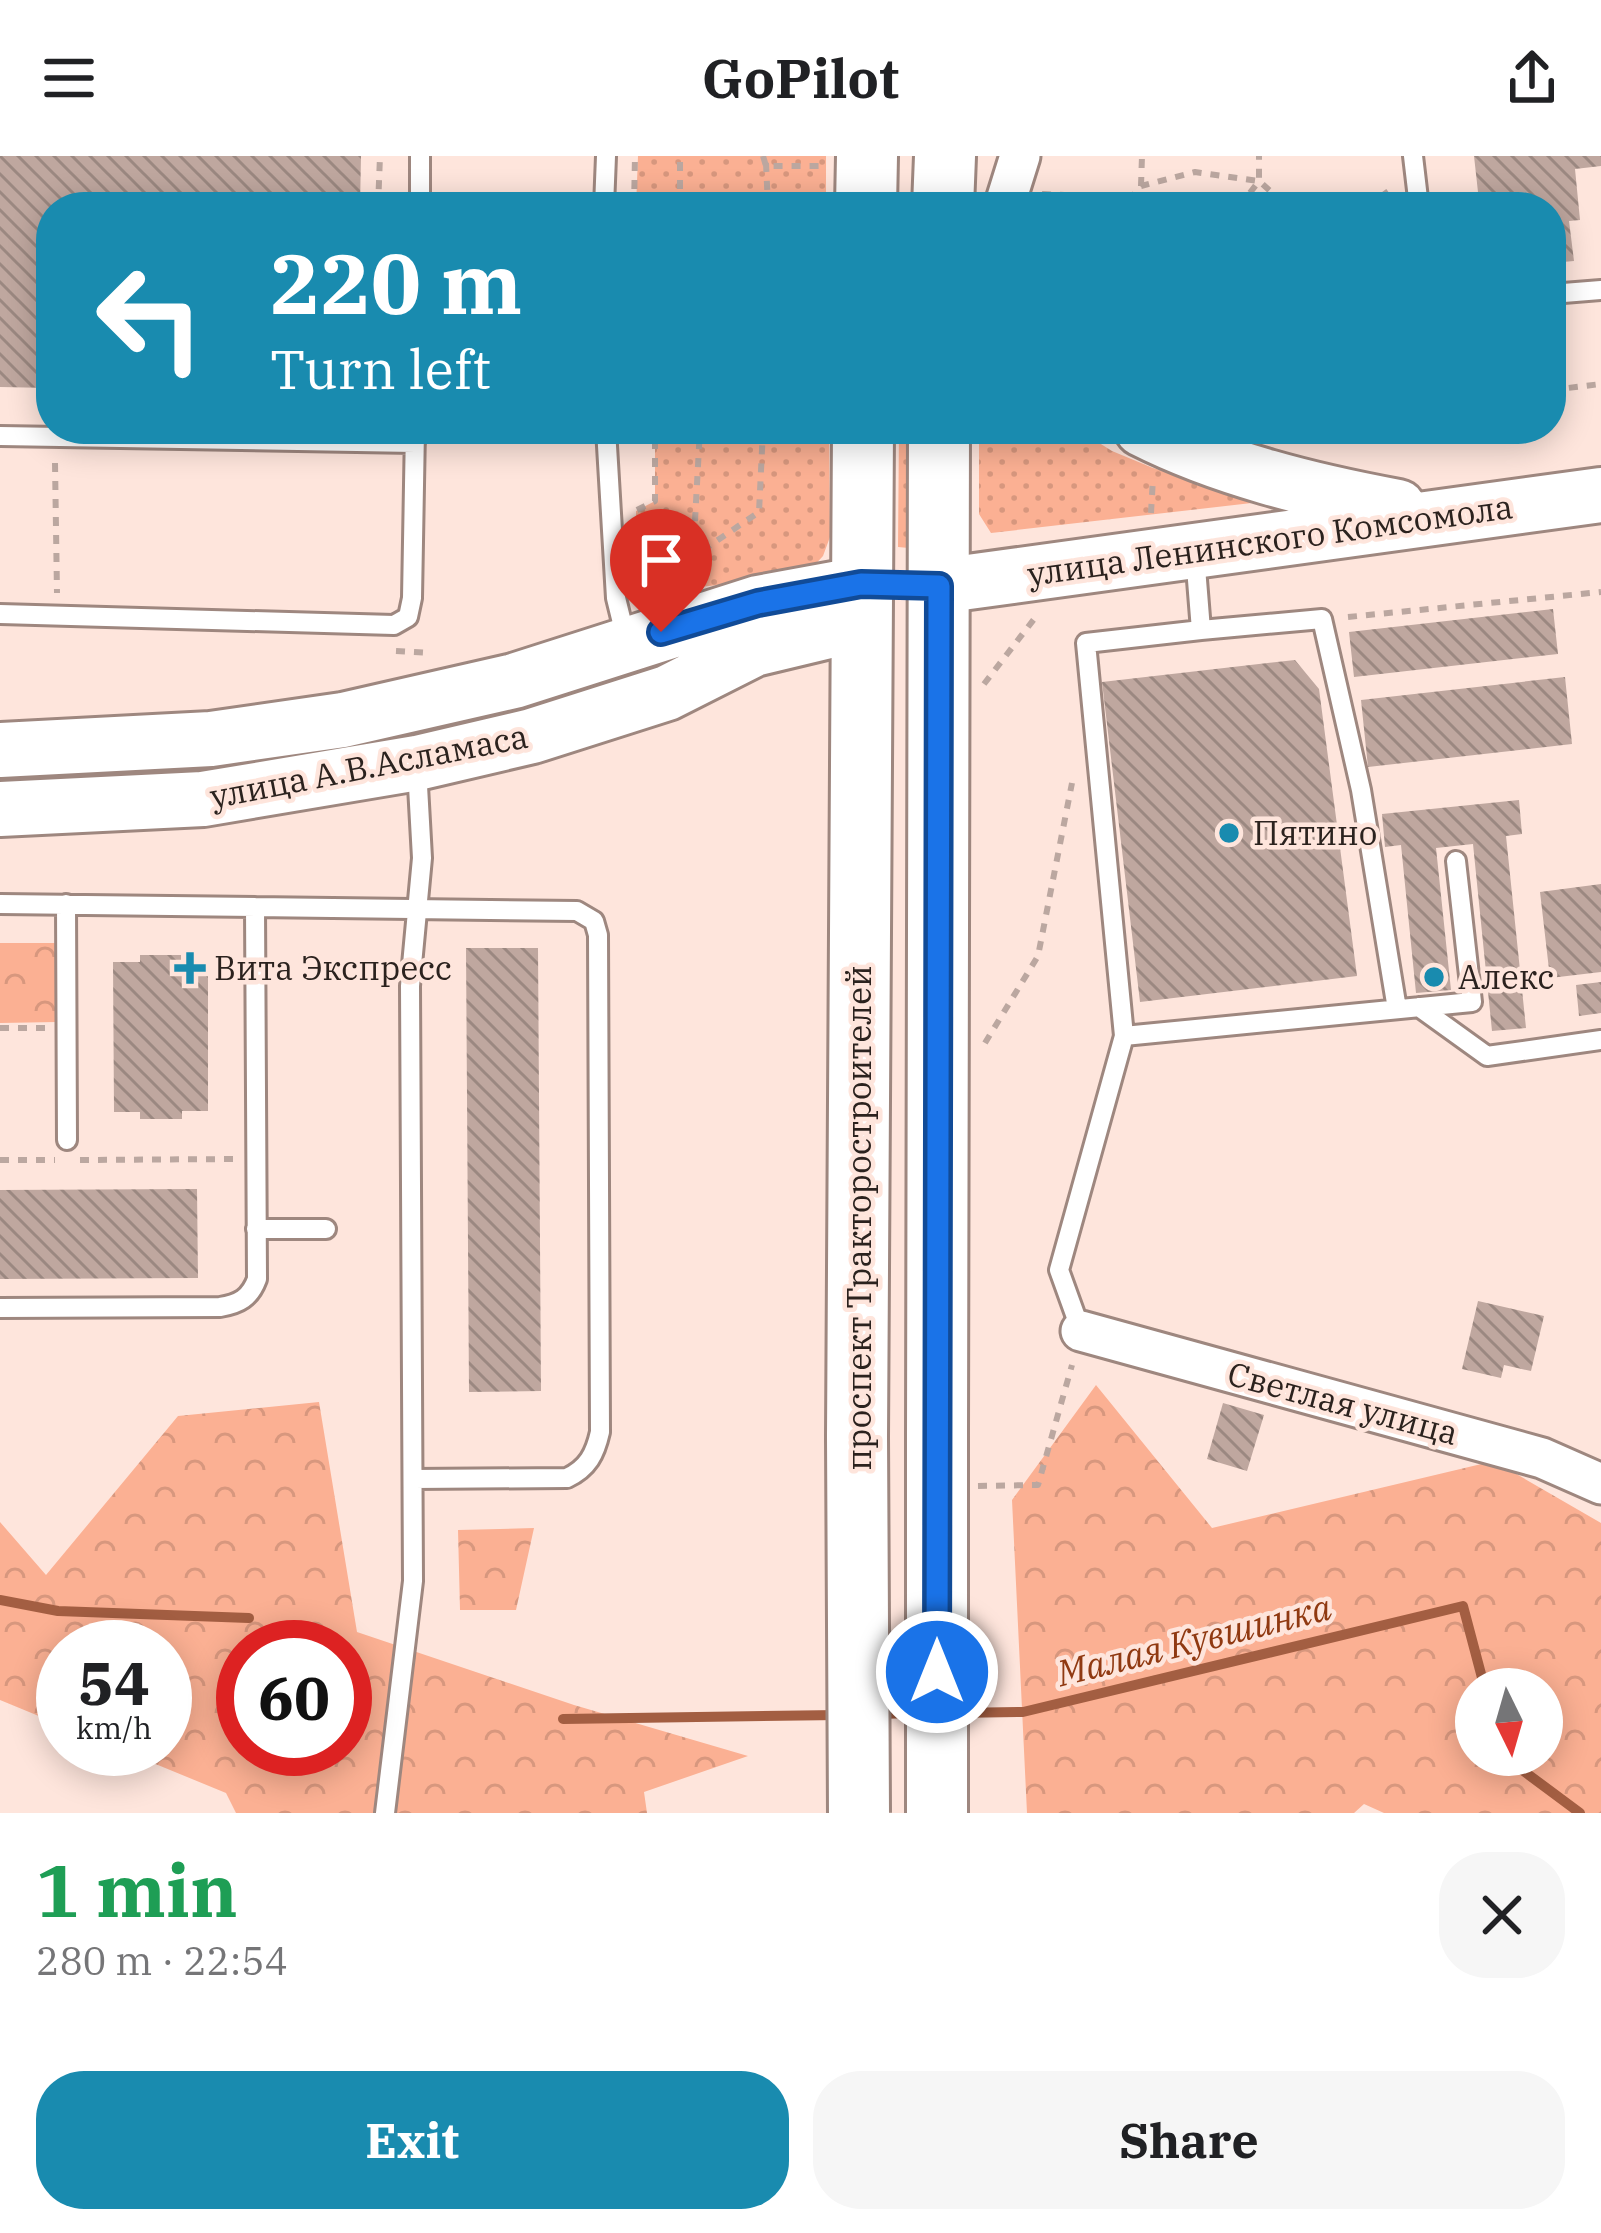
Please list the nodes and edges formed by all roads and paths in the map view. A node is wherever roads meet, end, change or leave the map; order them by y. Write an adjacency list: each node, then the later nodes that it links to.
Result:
1 (380, 156): 14 (path)
2 (420, 156): 15 (lane)
3 (606, 156): 16 (lane)
4 (635, 156): 17 (path)
5 (680, 156): 18 (path)
6 (1142, 156): 13 (path)
7 (1259, 156): 11 (path)
8 (1413, 156): 24 (lane)
9 (765, 159): 10 (path); 19 (path)
10 (853, 176)
11 (1259, 182): 13 (path); 22 (path); 23 (path)
12 (1017, 185): 20 (path)
13 (1141, 186): 21 (path)
14 (379, 192)
15 (419, 192)
16 (605, 192)
17 (634, 192)
18 (680, 192)
19 (767, 192)
20 (1078, 192)
21 (1136, 192)
22 (1251, 192)
23 (1271, 192)
24 (1417, 192)
25 (1601, 290): 26 (lane)
26 (1566, 293)
27 (1601, 384): 28 (path)
28 (1566, 389)
29 (0, 436): 30 (lane)
30 (36, 436)
31 (55, 444): 53 (path)
32 (415, 444): 53 (lane)
33 (607, 444): 56 (lane)
34 (655, 444): 44 (path)
35 (699, 444): 46 (path)
36 (762, 444): 46 (path)
37 (863, 444): 50 (main road, проспект Тракторостроителей)
38 (939, 444): 48 (main road)
39 (1174, 444): 42 (street)
40 (1148, 449): 43 (path)
41 (1601, 495): 42 (street, улица Ленинского Комсомола)
42 (1441, 516): 45 (street, улица Ленинского Комсомола)
43 (1151, 517)
44 (636, 530)
45 (1195, 550): 48 (street, улица Ленинского Комсомола); 55 (lane)
46 (693, 557): 47 (path)
47 (636, 567)
48 (939, 586): 50 (main road); 57 (main road)
49 (1601, 592): 54 (path)
50 (861, 604): 56 (street, улица А.В.Асламаса); 60 (street, улица А.В.Асламаса); 86 (main road, проспект Тракторостроителей, bridge)
51 (1041, 610): 57 (path)
52 (0, 614): 53 (lane)
53 (54, 615)
54 (1322, 619): 55 (lane); 70 (lane)
55 (1202, 630): 73 (lane)
56 (627, 643): 58 (street, улица А.В.Асламаса)
57 (960, 697): 87 (main road, bridge)
58 (92, 747): 59 (street, улица А.В.Асламаса); 62 (street)
59 (0, 750)
60 (417, 764): 62 (street, улица А.В.Асламаса); 68 (lane)
61 (1073, 780): 75 (path)
62 (96, 806): 63 (street, улица А.В.Асламаса)
63 (0, 809)
64 (1456, 861): 69 (lane)
65 (0, 904): 66 (lane)
66 (66, 904): 67 (lane); 72 (lane)
67 (255, 908): 68 (lane); 77 (lane)
68 (417, 909): 83 (lane); 83 (lane)
69 (1419, 1007): 70 (lane); 74 (lane)
70 (1397, 1010): 73 (lane)
71 (0, 1028): 72 (path)
72 (67, 1028): 76 (lane)
73 (1124, 1036): 82 (lane)
74 (1601, 1040)
75 (986, 1043)
76 (67, 1140)
77 (256, 1159): 78 (path); 79 (lane)
78 (0, 1160)
79 (256, 1229): 80 (lane); 81 (lane)
80 (326, 1229)
81 (0, 1308)
82 (1081, 1331): 84 (street, Светлая улица)
83 (413, 1478): 85 (lane)
84 (1601, 1484)
85 (385, 1813)
86 (859, 1813)
87 (938, 1813)

